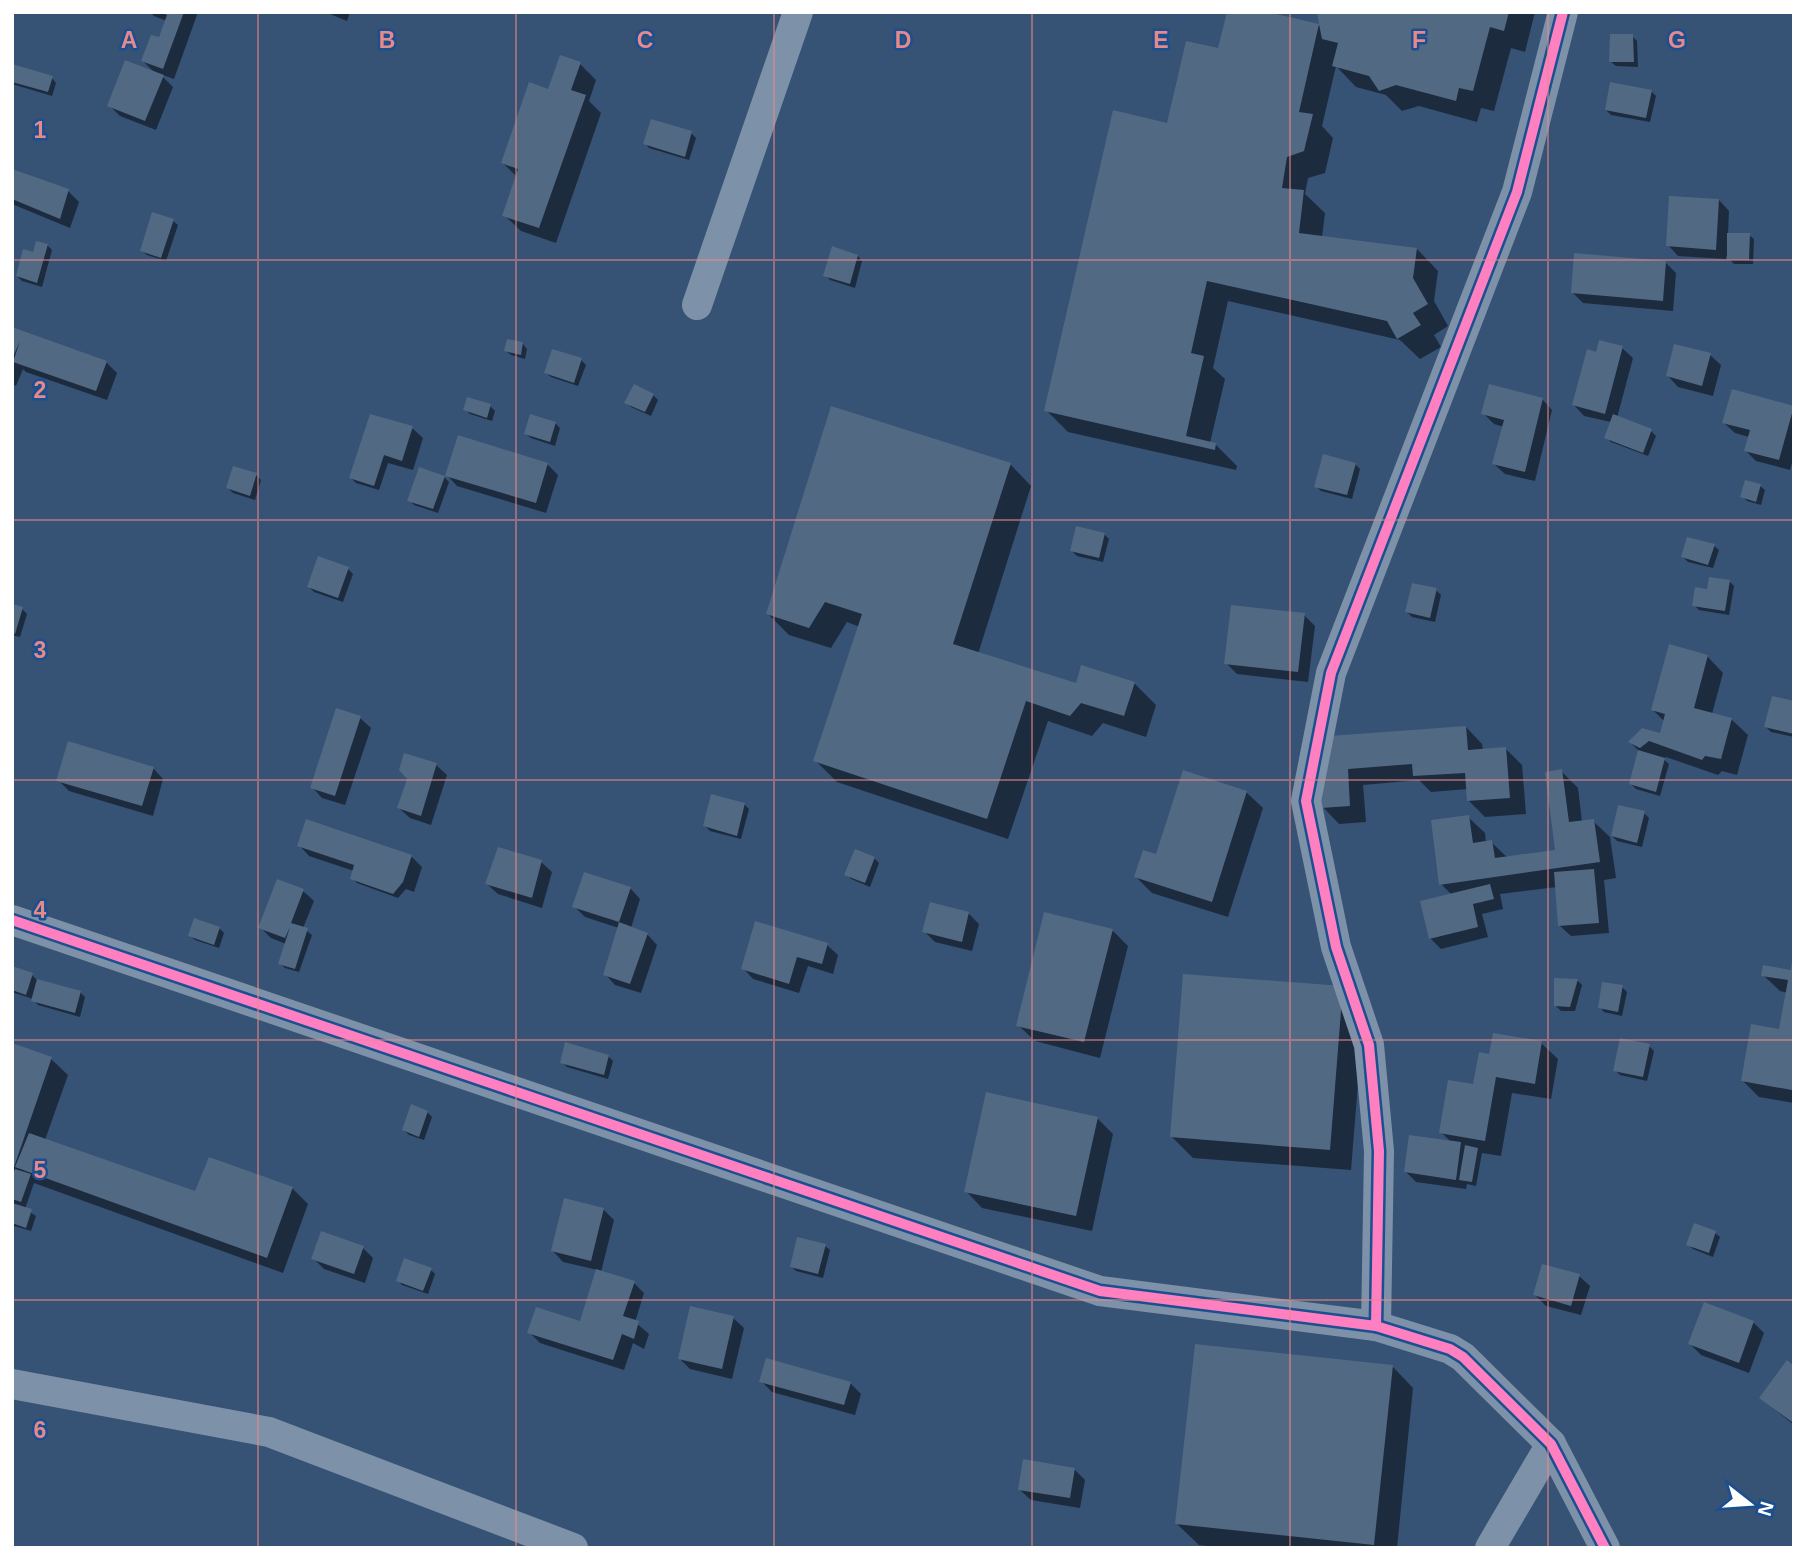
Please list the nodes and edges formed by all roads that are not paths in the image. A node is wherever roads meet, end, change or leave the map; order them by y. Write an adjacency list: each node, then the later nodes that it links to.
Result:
1 (798, 12): 3 (street)
2 (1563, 12): 5 (street)
3 (697, 305)
4 (12, 920): 5 (street)
5 (1376, 1326): 7 (street)
6 (12, 1384): 8 (street)
7 (1551, 1444): 9 (street); 10 (street)
8 (573, 1548)
9 (1490, 1548)
10 (1605, 1548)

